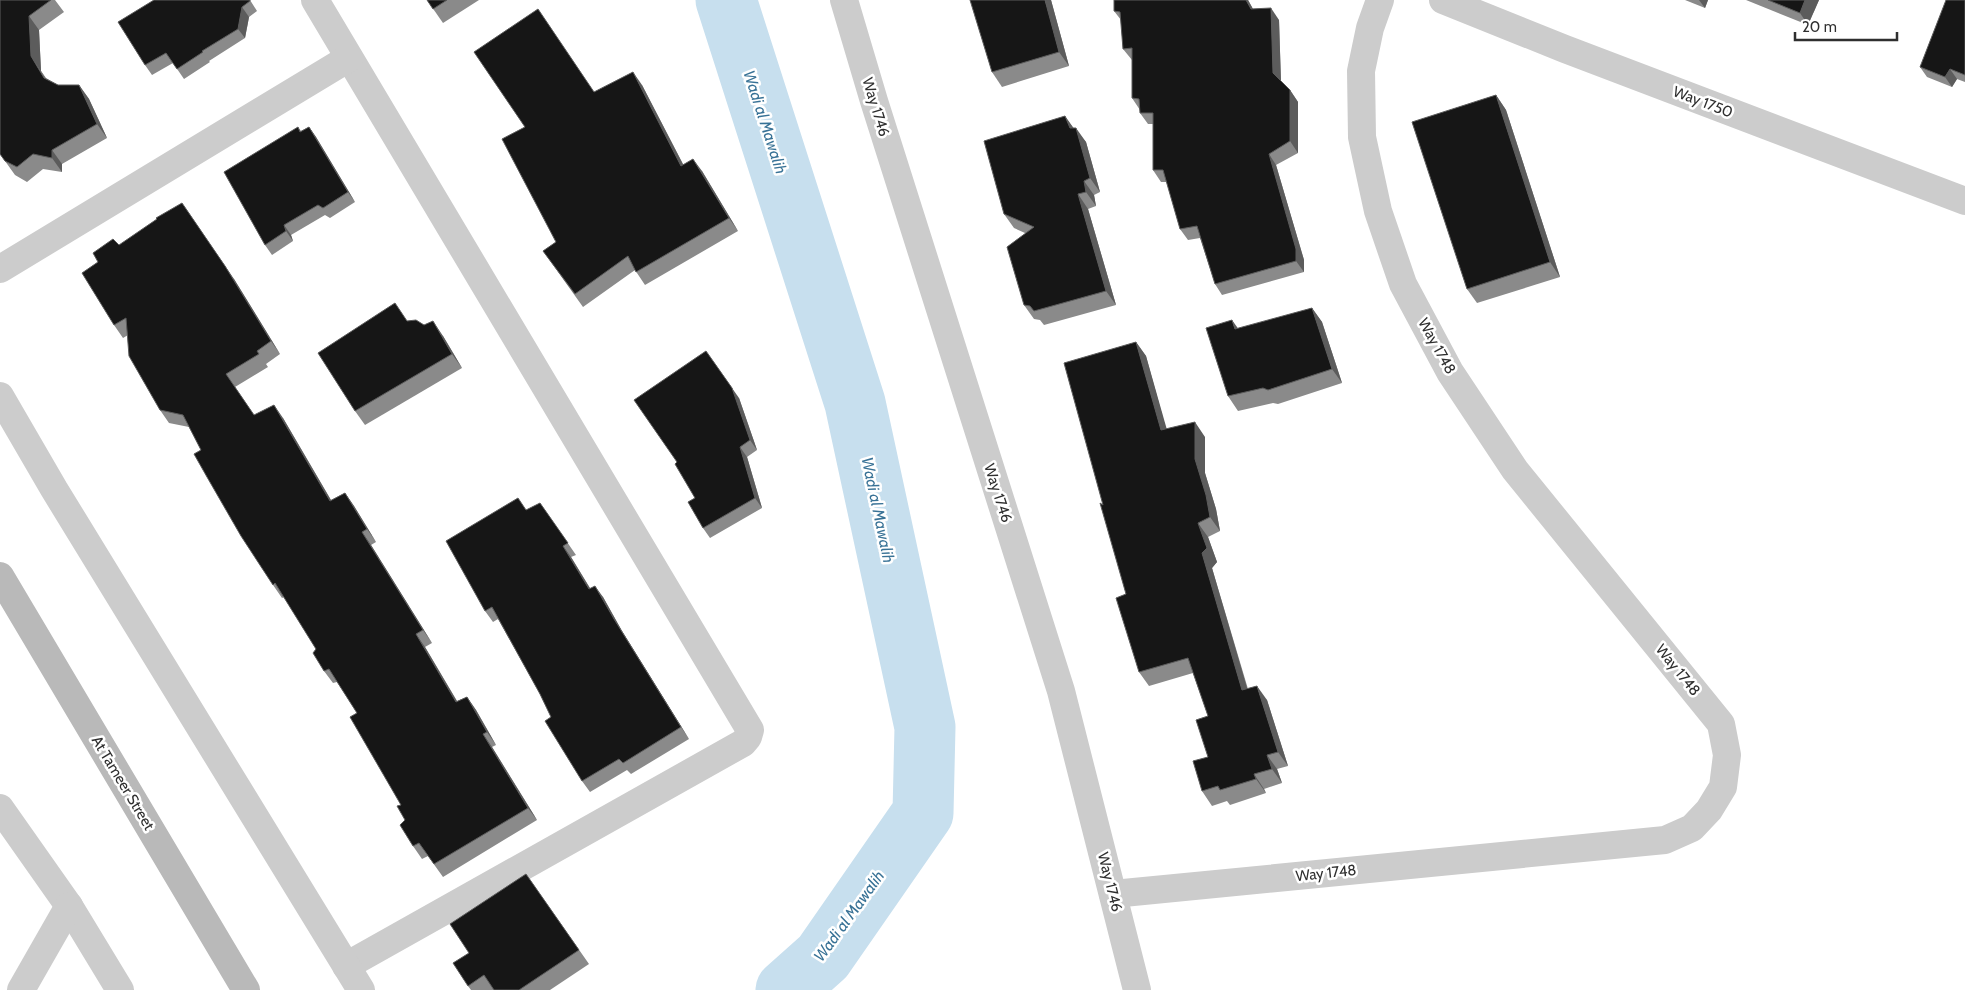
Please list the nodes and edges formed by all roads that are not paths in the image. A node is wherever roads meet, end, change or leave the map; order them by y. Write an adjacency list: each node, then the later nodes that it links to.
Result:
1 (315, 0): 5 (street)
2 (844, 0): 11 (street, Way 1746)
3 (1380, 0): 11 (street, Way 1748)
4 (1443, 0): 6 (street, Way 1750)
5 (349, 58): 7 (street); 13 (street)
6 (1965, 201)
7 (0, 269)
8 (0, 396): 13 (street)
9 (0, 576): 16 (main road, At Tameer Street)
10 (0, 808): 12 (street)
11 (1114, 894): 18 (street, Way 1746)
12 (69, 906): 14 (street); 15 (street)
13 (346, 966): 17 (street)
14 (21, 990)
15 (120, 990)
16 (246, 990)
17 (361, 990)
18 (1137, 990)

